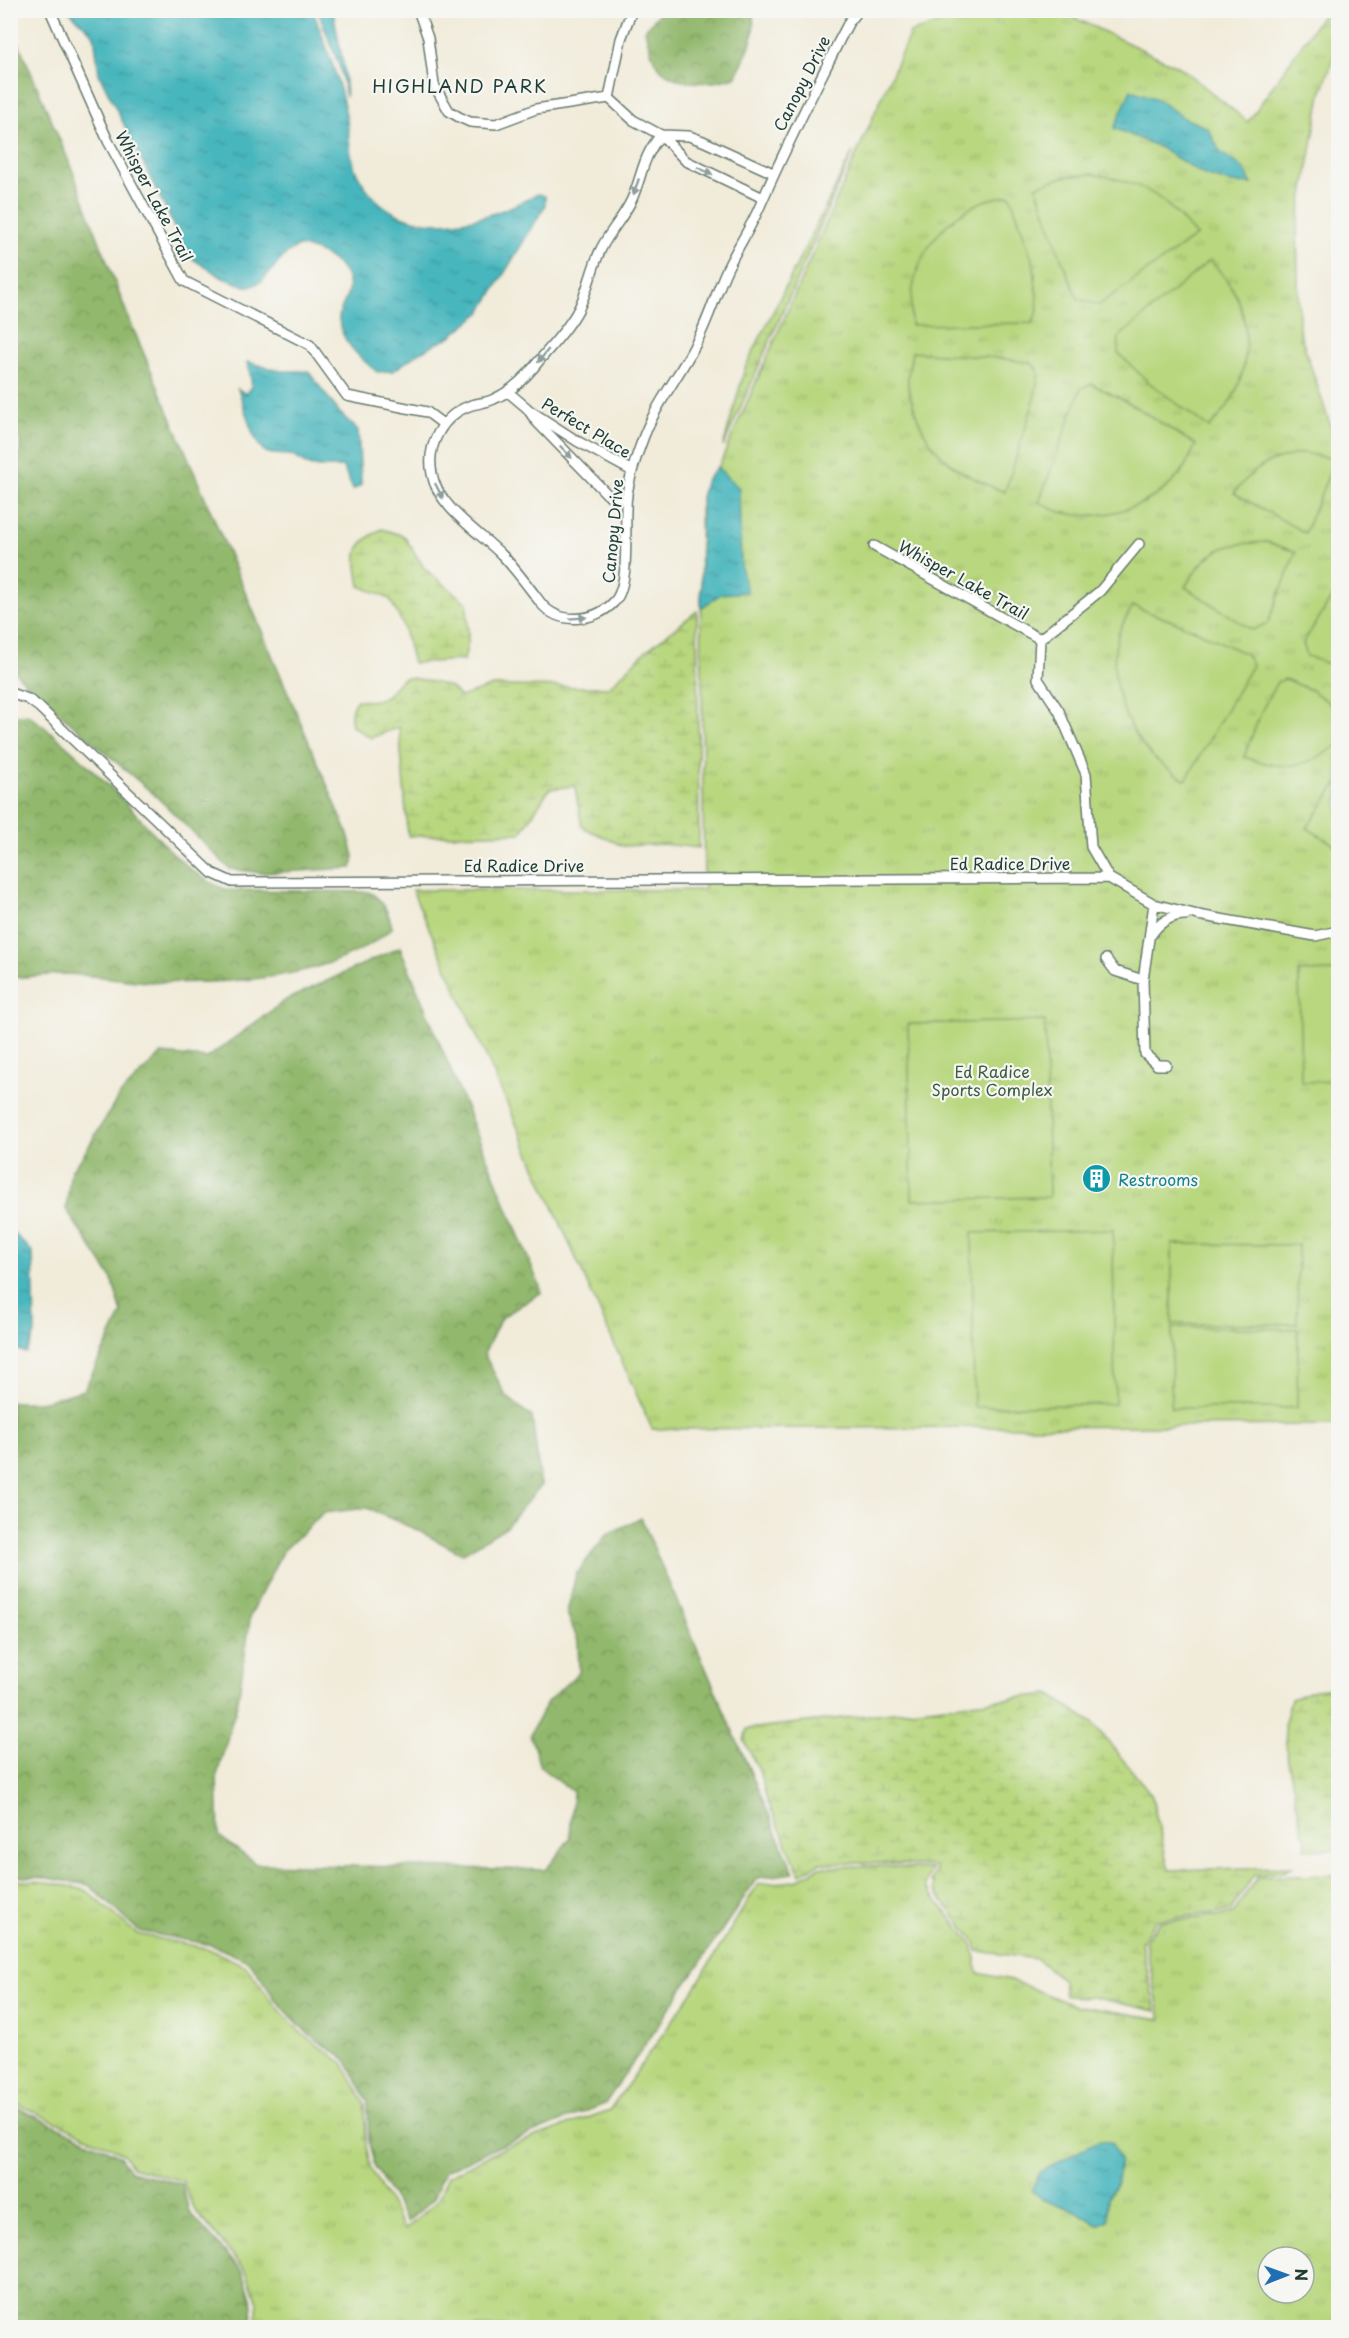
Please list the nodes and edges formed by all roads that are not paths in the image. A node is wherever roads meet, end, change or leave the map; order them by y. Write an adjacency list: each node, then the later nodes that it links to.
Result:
1 (50, 10): 13 (street, Whisper Lake Trail)
2 (418, 10): 7 (street)
3 (632, 10): 7 (street)
4 (859, 10): 9 (street, Canopy Drive)
5 (924, 10): 6 (street)
6 (947, 10)
7 (609, 98): 8 (street)
8 (661, 135): 9 (street); 10 (street, one-way to 10); 11 (street, one-way to 11)
9 (773, 173): 10 (street, Canopy Drive)
10 (763, 198): 14 (street, Canopy Drive)
11 (508, 392): 12 (street, Perfect Place); 13 (street)
12 (527, 408): 14 (street, Perfect Place); 15 (street, Perfect Place, one-way to 15)
13 (443, 424): 15 (street, Canopy Drive, one-way to 15)
14 (632, 471): 15 (street, Canopy Drive)
15 (627, 498)
16 (1139, 544): 18 (street)
17 (874, 546): 18 (street, Whisper Lake Trail)
18 (1040, 639): 20 (street, Ed Radice Drive)
19 (10, 693): 20 (street, Ed Radice Drive)
20 (1109, 878): 21 (street, Ed Radice Drive)
21 (1154, 904): 22 (street, Ed Radice Drive); 24 (street)
22 (1198, 915): 23 (street, Ed Radice Drive); 24 (street)
23 (1338, 931)
24 (1149, 938): 26 (street)
25 (1106, 959): 26 (street)
26 (1143, 980): 27 (street)
27 (1166, 1065)

